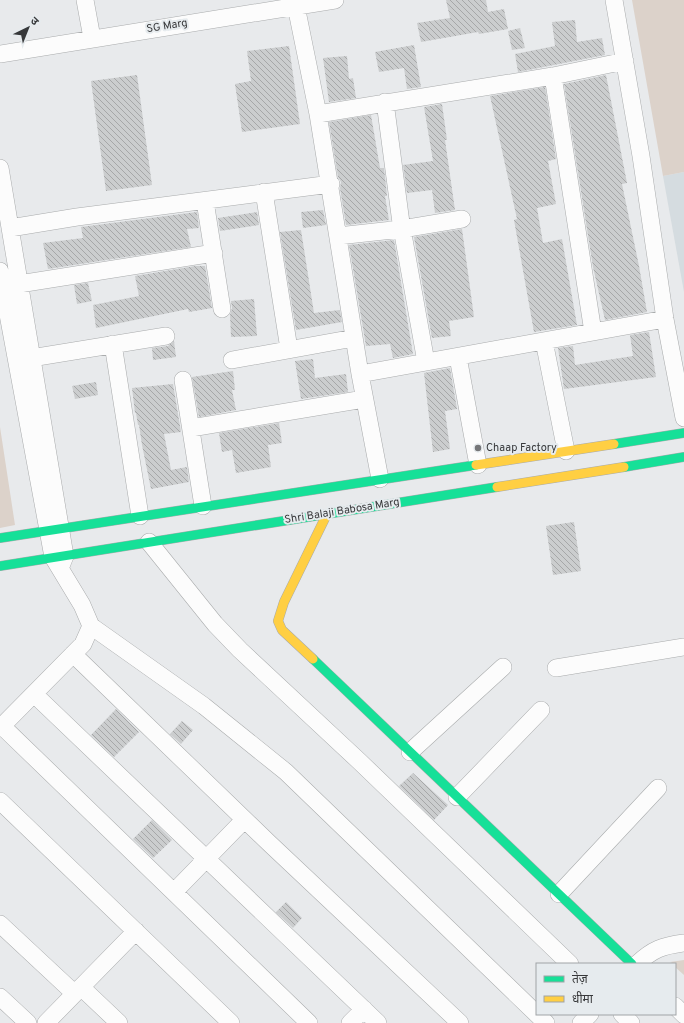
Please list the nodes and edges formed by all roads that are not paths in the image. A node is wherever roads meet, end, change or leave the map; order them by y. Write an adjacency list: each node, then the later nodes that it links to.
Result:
1 (85, 0): 5 (street)
2 (335, 0): 4 (street, SG Marg)
3 (614, 0): 7 (street)
4 (296, 6): 5 (street, SG Marg); 10 (street)
5 (92, 38): 6 (street, SG Marg)
6 (0, 54)
7 (625, 61): 8 (street); 23 (street)
8 (553, 76): 9 (street); 24 (street)
9 (385, 102): 10 (street); 17 (street)
10 (318, 114): 12 (street)
11 (0, 168): 16 (street)
12 (331, 184): 13 (street); 18 (street)
13 (264, 192): 14 (street); 29 (street)
14 (205, 201): 16 (street); 19 (street)
15 (462, 219): 17 (street)
16 (10, 228): 21 (street)
17 (402, 229): 18 (street); 33 (street)
18 (338, 236): 26 (street)
19 (214, 253): 21 (street); 22 (street)
20 (0, 271): 47 (street)
21 (19, 284): 31 (street)
22 (222, 309)
23 (664, 319): 24 (street); 37 (street)
24 (593, 332): 27 (street)
25 (166, 336): 28 (street)
26 (354, 338): 29 (street); 34 (street)
27 (544, 341): 30 (street); 40 (street)
28 (113, 344): 31 (street); 46 (street)
29 (289, 349): 32 (street)
30 (458, 357): 33 (street); 42 (street)
31 (31, 358): 47 (street)
32 (232, 360)
33 (426, 362): 34 (street)
34 (360, 374): 36 (street)
35 (183, 380): 38 (street)
36 (364, 399): 38 (street); 43 (street)
37 (684, 418)
38 (191, 428): 44 (street)
39 (684, 433): 40 (street)
40 (566, 451): 42 (street)
41 (684, 457): 45 (street, Shri Balaji Babosa Marg)
42 (478, 465): 43 (street)
43 (380, 480): 44 (street)
44 (203, 506): 46 (street)
45 (327, 514): 49 (street, Shri Balaji Babosa Marg); 60 (street)
46 (140, 516): 47 (street)
47 (54, 529): 48 (street); 50 (street)
48 (0, 538)
49 (149, 542): 50 (street, Shri Balaji Babosa Marg); 71 (street)
50 (59, 560): 51 (street, Shri Balaji Babosa Marg); 52 (street)
51 (0, 566)
52 (91, 626): 54 (street); 78 (street)
53 (684, 647): 56 (street)
54 (73, 654): 57 (street); 64 (street)
55 (503, 667): 60 (street)
56 (556, 668)
57 (34, 694): 59 (street); 65 (street)
58 (541, 710): 62 (street)
59 (1, 727): 66 (street)
60 (410, 752): 62 (street)
61 (658, 788): 67 (street)
62 (457, 797): 67 (street)
63 (0, 801): 69 (street)
64 (244, 820): 65 (street); 90 (street)
65 (206, 858): 66 (street); 77 (street)
66 (174, 892): 87 (street)
67 (559, 894): 72 (street)
68 (0, 924): 74 (street)
69 (136, 931): 74 (street); 86 (street)
70 (684, 943): 73 (street)
71 (569, 963)
72 (631, 963)
73 (638, 963)
74 (78, 990): 84 (street); 85 (street)
75 (0, 997): 83 (street)
76 (676, 1007): 82 (street)
77 (364, 1009): 88 (street); 89 (street)
78 (536, 1013)
79 (538, 1015): 91 (street)
80 (589, 1015): 92 (street)
81 (623, 1015): 93 (street)
82 (684, 1015)
83 (28, 1023)
84 (46, 1023)
85 (119, 1023)
86 (231, 1023)
87 (309, 1023)
88 (350, 1023)
89 (378, 1023)
90 (460, 1023)
91 (546, 1023)
92 (581, 1023)
93 (631, 1023)

